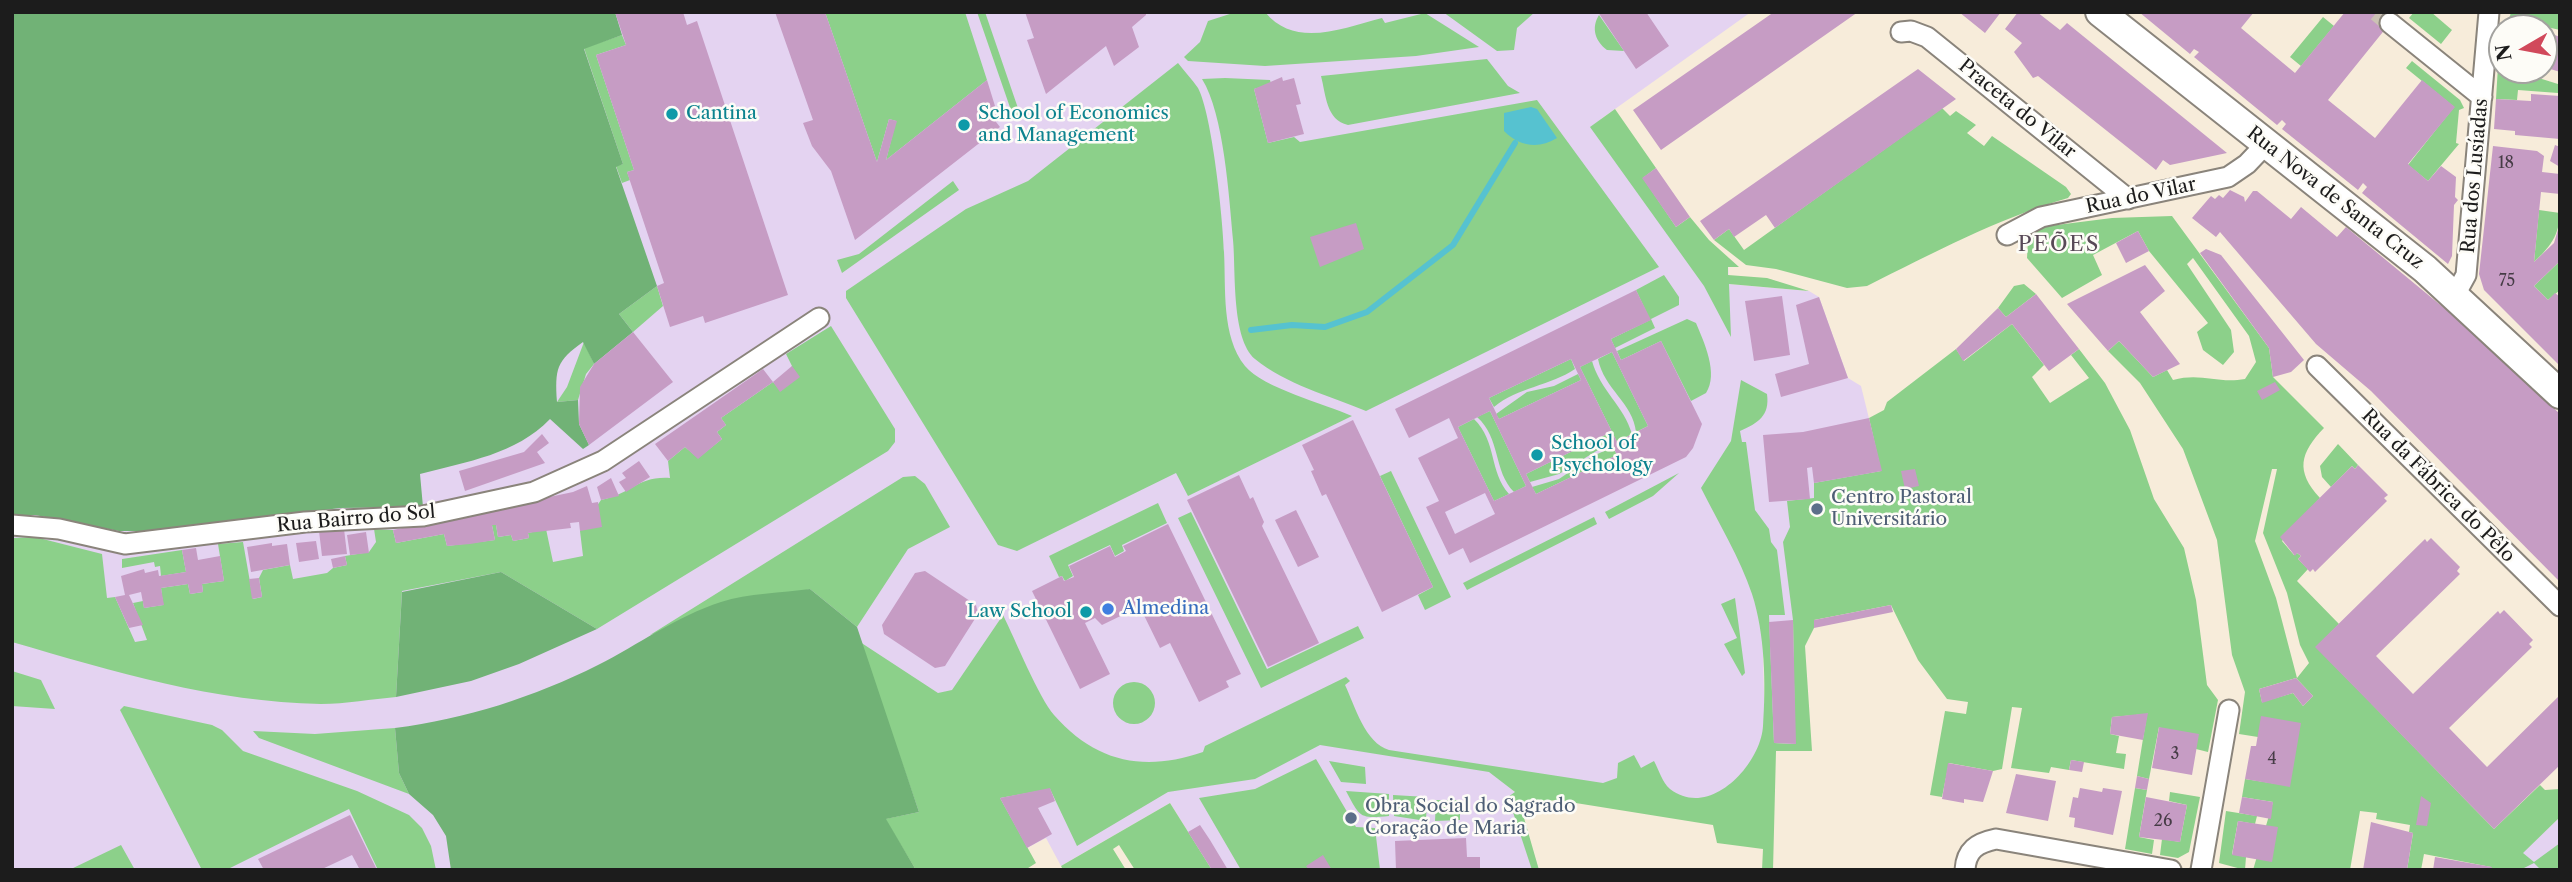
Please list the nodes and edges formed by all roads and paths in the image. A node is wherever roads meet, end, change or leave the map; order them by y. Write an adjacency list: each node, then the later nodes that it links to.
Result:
1 (2100, 12): 6 (street, Rua Nova de Santa Cruz)
2 (2489, 12): 5 (street, Rua dos Lusíadas)
3 (2390, 23): 5 (street)
4 (1901, 32): 7 (street, Praceta do Vilar)
5 (2482, 97): 9 (street, Rua dos Lusíadas)
6 (2266, 144): 7 (street, Rua do Vilar); 9 (street, Rua Nova de Santa Cruz)
7 (2127, 199): 8 (street, Rua do Vilar)
8 (2007, 235)
9 (2455, 295): 12 (street, Rua Nova de Santa Cruz)
10 (819, 318): 13 (street, Rua Bairro do Sol)
11 (2317, 366): 14 (street, Rua da Fábrica do Pêlo)
12 (2560, 394)
13 (12, 525)
14 (2560, 606)
15 (2229, 710): 18 (street)
16 (1965, 870): 17 (street)
17 (2171, 870)
18 (2202, 870)

